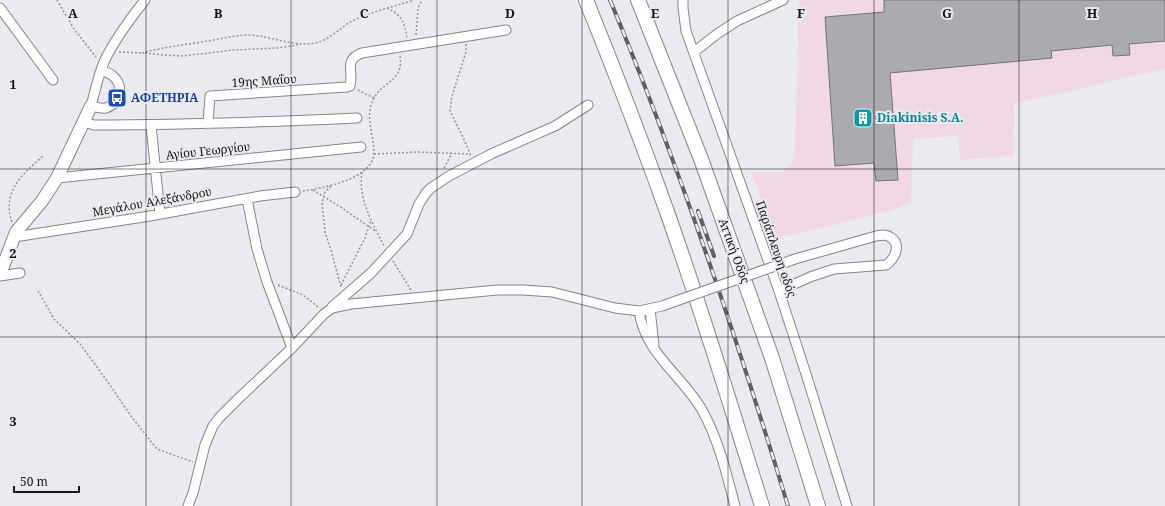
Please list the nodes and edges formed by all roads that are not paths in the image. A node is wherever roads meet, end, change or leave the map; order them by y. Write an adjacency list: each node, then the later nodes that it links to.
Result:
1 (145, 0): 9 (street)
2 (586, 0): 34 (highway)
3 (638, 0): 35 (highway, Αττική Οδός)
4 (683, 0): 8 (street, Παράπλευρη οδός)
5 (783, 0): 8 (street)
6 (0, 8): 10 (street)
7 (506, 30): 15 (street, 19ης Μαΐου)
8 (694, 52): 26 (street, Παράπλευρη οδός)
9 (102, 67): 12 (street); 12 (street)
10 (53, 80)
11 (588, 105): 27 (street)
12 (91, 106): 14 (main road)
13 (357, 118): 15 (street)
14 (84, 122): 16 (street); 19 (main road)
15 (208, 124): 16 (street)
16 (151, 125): 18 (street)
17 (361, 148): 18 (street, Αγίου Γεωργίου)
18 (156, 169): 19 (street, Αγίου Γεωργίου); 22 (street)
19 (57, 178): 23 (main road)
20 (295, 192): 21 (street, Μεγάλου Αλεξάνδρου)
21 (247, 199): 22 (street, Μεγάλου Αλεξάνδρου); 31 (street)
22 (160, 214): 23 (street, Μεγάλου Αλεξάνδρου)
23 (15, 235): 25 (main road)
24 (20, 273): 25 (street)
25 (0, 275)
26 (779, 291): 28 (street, bridge); 36 (street, Παράπλευρη οδός)
27 (332, 308): 29 (street); 31 (street)
28 (650, 309): 29 (street); 30 (street)
29 (639, 311): 30 (street)
30 (654, 347): 33 (street)
31 (292, 348): 32 (street)
32 (188, 506)
33 (735, 506)
34 (762, 506)
35 (818, 506)
36 (847, 506)

